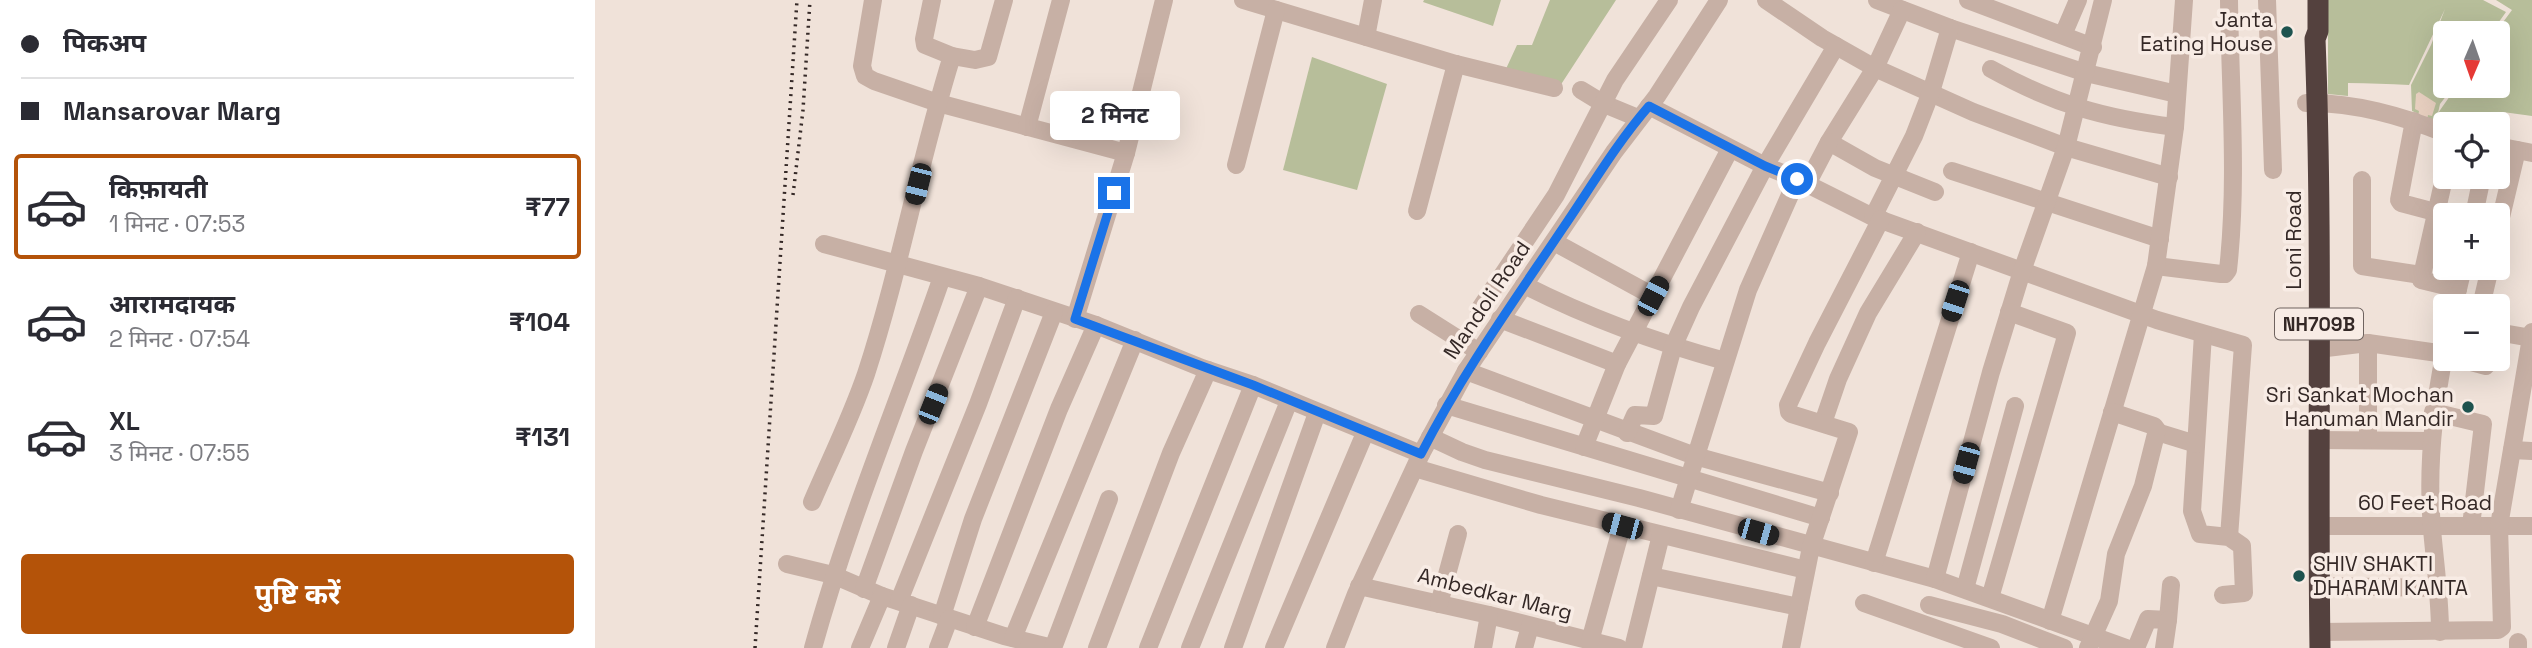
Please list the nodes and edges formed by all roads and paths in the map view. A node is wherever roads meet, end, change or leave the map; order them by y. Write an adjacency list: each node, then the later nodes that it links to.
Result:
1 (873, 0): 35 (street)
2 (932, 0): 26 (street)
3 (1004, 0): 26 (street)
4 (1061, 0): 41 (street)
5 (1164, 0): 48 (street)
6 (1243, 0): 20 (street)
7 (1373, 0): 23 (street)
8 (1669, 0): 37 (street)
9 (1719, 0): 39 (street, Mandoli Road)
10 (1968, 0): 22 (street)
11 (2078, 0): 22 (street)
12 (2103, 0): 25 (street)
13 (2184, 0): 34 (street)
14 (2229, 0): 70 (street)
15 (2267, 0): 51 (street)
16 (2305, 0): 36 (highway, Loni Road / NH709B)
17 (2318, 0): 36 (highway, Loni Road / NH709B)
18 (1776, 3): 24 (street)
19 (1889, 4): 21 (street); 28 (street)
20 (1276, 10): 23 (street); 49 (street)
21 (1949, 28): 30 (street); 33 (street)
22 (2063, 35): 25 (street)
23 (1366, 37): 27 (street)
24 (1836, 46): 28 (street); 50 (street)
25 (2093, 47): 30 (street)
26 (952, 56): 35 (street)
27 (1456, 64): 31 (street); 60 (street)
28 (1875, 68): 33 (street); 44 (street)
29 (1991, 69): 38 (street)
30 (2086, 73): 34 (street); 38 (street)
31 (1554, 88)
32 (1581, 90): 37 (street)
33 (1931, 92): 45 (street); 53 (street)
34 (2177, 94): 42 (street)
35 (938, 103): 41 (street); 69 (street)
36 (2312, 103): 40 (street); 94 (highway, Loni Road / NH709B); 171 (highway, Loni Road / NH709B)
37 (1604, 104): 39 (street); 79 (street)
38 (2076, 108): 42 (street); 45 (street)
39 (1643, 112): 46 (street); 66 (street, Mandoli Road)
40 (2414, 121): 43 (street); 61 (street)
41 (1027, 127): 48 (street)
42 (2175, 127): 54 (street)
43 (2433, 128)
44 (1829, 142): 53 (street); 56 (street)
45 (2066, 147): 54 (street); 58 (street)
46 (1730, 149): 50 (street); 77 (street)
47 (2524, 151): 59 (street)
48 (1126, 153): 85 (street)
49 (1236, 165)
50 (1765, 166): 56 (street); 93 (street)
51 (2273, 170)
52 (1952, 171): 58 (street)
53 (1892, 176): 57 (street); 62 (street)
54 (2169, 177): 65 (street)
55 (2362, 180): 72 (street)
56 (1802, 182): 62 (street); 97 (street)
57 (1935, 192)
58 (2046, 203): 65 (street); 71 (street)
59 (2507, 203)
60 (1417, 211)
61 (2433, 211)
62 (1877, 218): 64 (street); 112 (street)
63 (2433, 221): 72 (street)
64 (1917, 233): 68 (street); 112 (street)
65 (2160, 239): 70 (street)
66 (1554, 242): 74 (street, Mandoli Road); 77 (street)
67 (824, 244): 69 (street)
68 (1971, 252): 71 (street); 142 (street)
69 (898, 264): 73 (street); 129 (street)
70 (2156, 266): 83 (street)
71 (2022, 271): 81 (street); 83 (street)
72 (2421, 275): 76 (street)
73 (942, 276): 75 (street); 145 (street)
74 (1524, 285): 84 (street, Mandoli Road); 87 (street)
75 (979, 286): 78 (street); 152 (street)
76 (2448, 294)
77 (1653, 296): 87 (street)
78 (1017, 298): 80 (street); 156 (street)
79 (1479, 310)
80 (1054, 312): 85 (street); 162 (street)
81 (2009, 312): 147 (street); 155 (street)
82 (1419, 314): 96 (street)
83 (2142, 314): 89 (street); 108 (street)
84 (1500, 318): 96 (street, Mandoli Road); 98 (street)
85 (1075, 319): 86 (street)
86 (1096, 325): 91 (street); 166 (street)
87 (1633, 333): 93 (street); 98 (street)
88 (2510, 333): 90 (street)
89 (2203, 334): 120 (street); 140 (street)
90 (2531, 335): 99 (street)
91 (1135, 340): 100 (street); 168 (street)
92 (2368, 342): 94 (street); 95 (street); 118 (street)
93 (1673, 347): 97 (street); 115 (street)
94 (2318, 349): 117 (highway, Loni Road / NH709B)
95 (2433, 351)
96 (1479, 352): 101 (street, Mandoli Road)
97 (1725, 361): 124 (street)
98 (1617, 364): 111 (street)
99 (2529, 366): 104 (street)
100 (1208, 370): 103 (street); 178 (street)
101 (1466, 371): 106 (street, Mandoli Road); 111 (street)
102 (2441, 371): 109 (street)
103 (1253, 385): 105 (street); 179 (street)
104 (2528, 385): 122 (street)
105 (1289, 401): 110 (street); 180 (street)
106 (1446, 405): 116 (street, Mandoli Road); 121 (street)
107 (2015, 406): 153 (street)
108 (2112, 412): 113 (street); 164 (street)
109 (2433, 412): 119 (street); 135 (street)
110 (1317, 413): 114 (street); 181 (street)
111 (1594, 420): 115 (street); 121 (street)
112 (1823, 423): 127 (street)
113 (2157, 432): 120 (street); 170 (street)
114 (1365, 433): 125 (street); 182 (street)
115 (1627, 433): 124 (street)
116 (1430, 437): 125 (street, Mandoli Road); 130 (street)
117 (2319, 440): 118 (street); 133 (highway, Loni Road / NH709B)
118 (2368, 440): 119 (street)
119 (2431, 441): 134 (street)
120 (2196, 444): 140 (street)
121 (1584, 447): 126 (street)
122 (2512, 450): 123 (street); 136 (street)
123 (2532, 451)
124 (1695, 456): 126 (street); 127 (street)
125 (1418, 461): 132 (street); 149 (street, Mandoli Road)
126 (1688, 478): 130 (street); 131 (street)
127 (1830, 493): 131 (street)
128 (1109, 499): 177 (street)
129 (812, 502)
130 (1679, 510): 141 (street)
131 (1821, 518): 141 (street)
132 (1622, 526): 139 (street); 169 (street)
133 (2318, 526): 134 (street, 60 Feet Road); 150 (highway, Loni Road / NH709B)
134 (2432, 526): 135 (street, 60 Feet Road); 151 (street)
135 (2471, 526): 136 (street, 60 Feet Road)
136 (2498, 526): 137 (street, 60 Feet Road); 167 (street)
137 (2532, 526)
138 (1458, 534): 158 (street)
139 (1661, 535): 144 (street); 146 (street)
140 (2229, 537): 154 (street)
141 (1811, 547): 142 (street); 144 (street)
142 (1874, 562): 147 (street)
143 (787, 564): 145 (street)
144 (1806, 570): 160 (street)
145 (833, 575): 152 (street); 173 (street)
146 (1651, 576): 160 (street); 186 (street)
147 (1935, 579): 153 (street)
148 (2171, 585): 163 (street)
149 (1359, 586): 158 (street, Ambedkar Marg); 183 (street, Mandoli Road)
150 (2319, 586): 151 (street); 171 (highway, Loni Road / NH709B)
151 (2439, 588): 167 (street)
152 (865, 589): 156 (street)
153 (1965, 589): 155 (street)
154 (2223, 595)
155 (1990, 597): 164 (street)
156 (897, 601): 162 (street); 174 (street); 175 (street)
157 (1864, 603): 188 (street)
158 (1439, 604): 161 (street, Ambedkar Marg)
159 (1929, 606): 189 (street)
160 (1798, 607): 187 (street)
161 (1489, 615): 165 (street, Ambedkar Marg); 184 (street)
162 (945, 617): 166 (street); 176 (street)
163 (2168, 620): 191 (street); 192 (street)
164 (2050, 621): 170 (street)
165 (1530, 625): 169 (street, Ambedkar Marg); 185 (street)
166 (975, 627): 168 (street)
167 (2440, 632): 171 (street)
168 (1013, 638): 177 (street)
169 (1590, 641): 172 (street, Ambedkar Marg)
170 (2091, 642): 190 (street)
171 (2317, 643)
172 (1613, 647)
173 (813, 648)
174 (860, 648)
175 (896, 648)
176 (938, 648)
177 (1053, 648)
178 (1097, 648)
179 (1148, 648)
180 (1190, 648)
181 (1233, 648)
182 (1274, 648)
183 (1335, 648)
184 (1482, 648)
185 (1524, 648)
186 (1633, 648)
187 (1791, 648)
188 (1990, 648)
189 (2064, 648)
190 (2126, 648)
191 (2136, 648)
192 (2164, 648)

